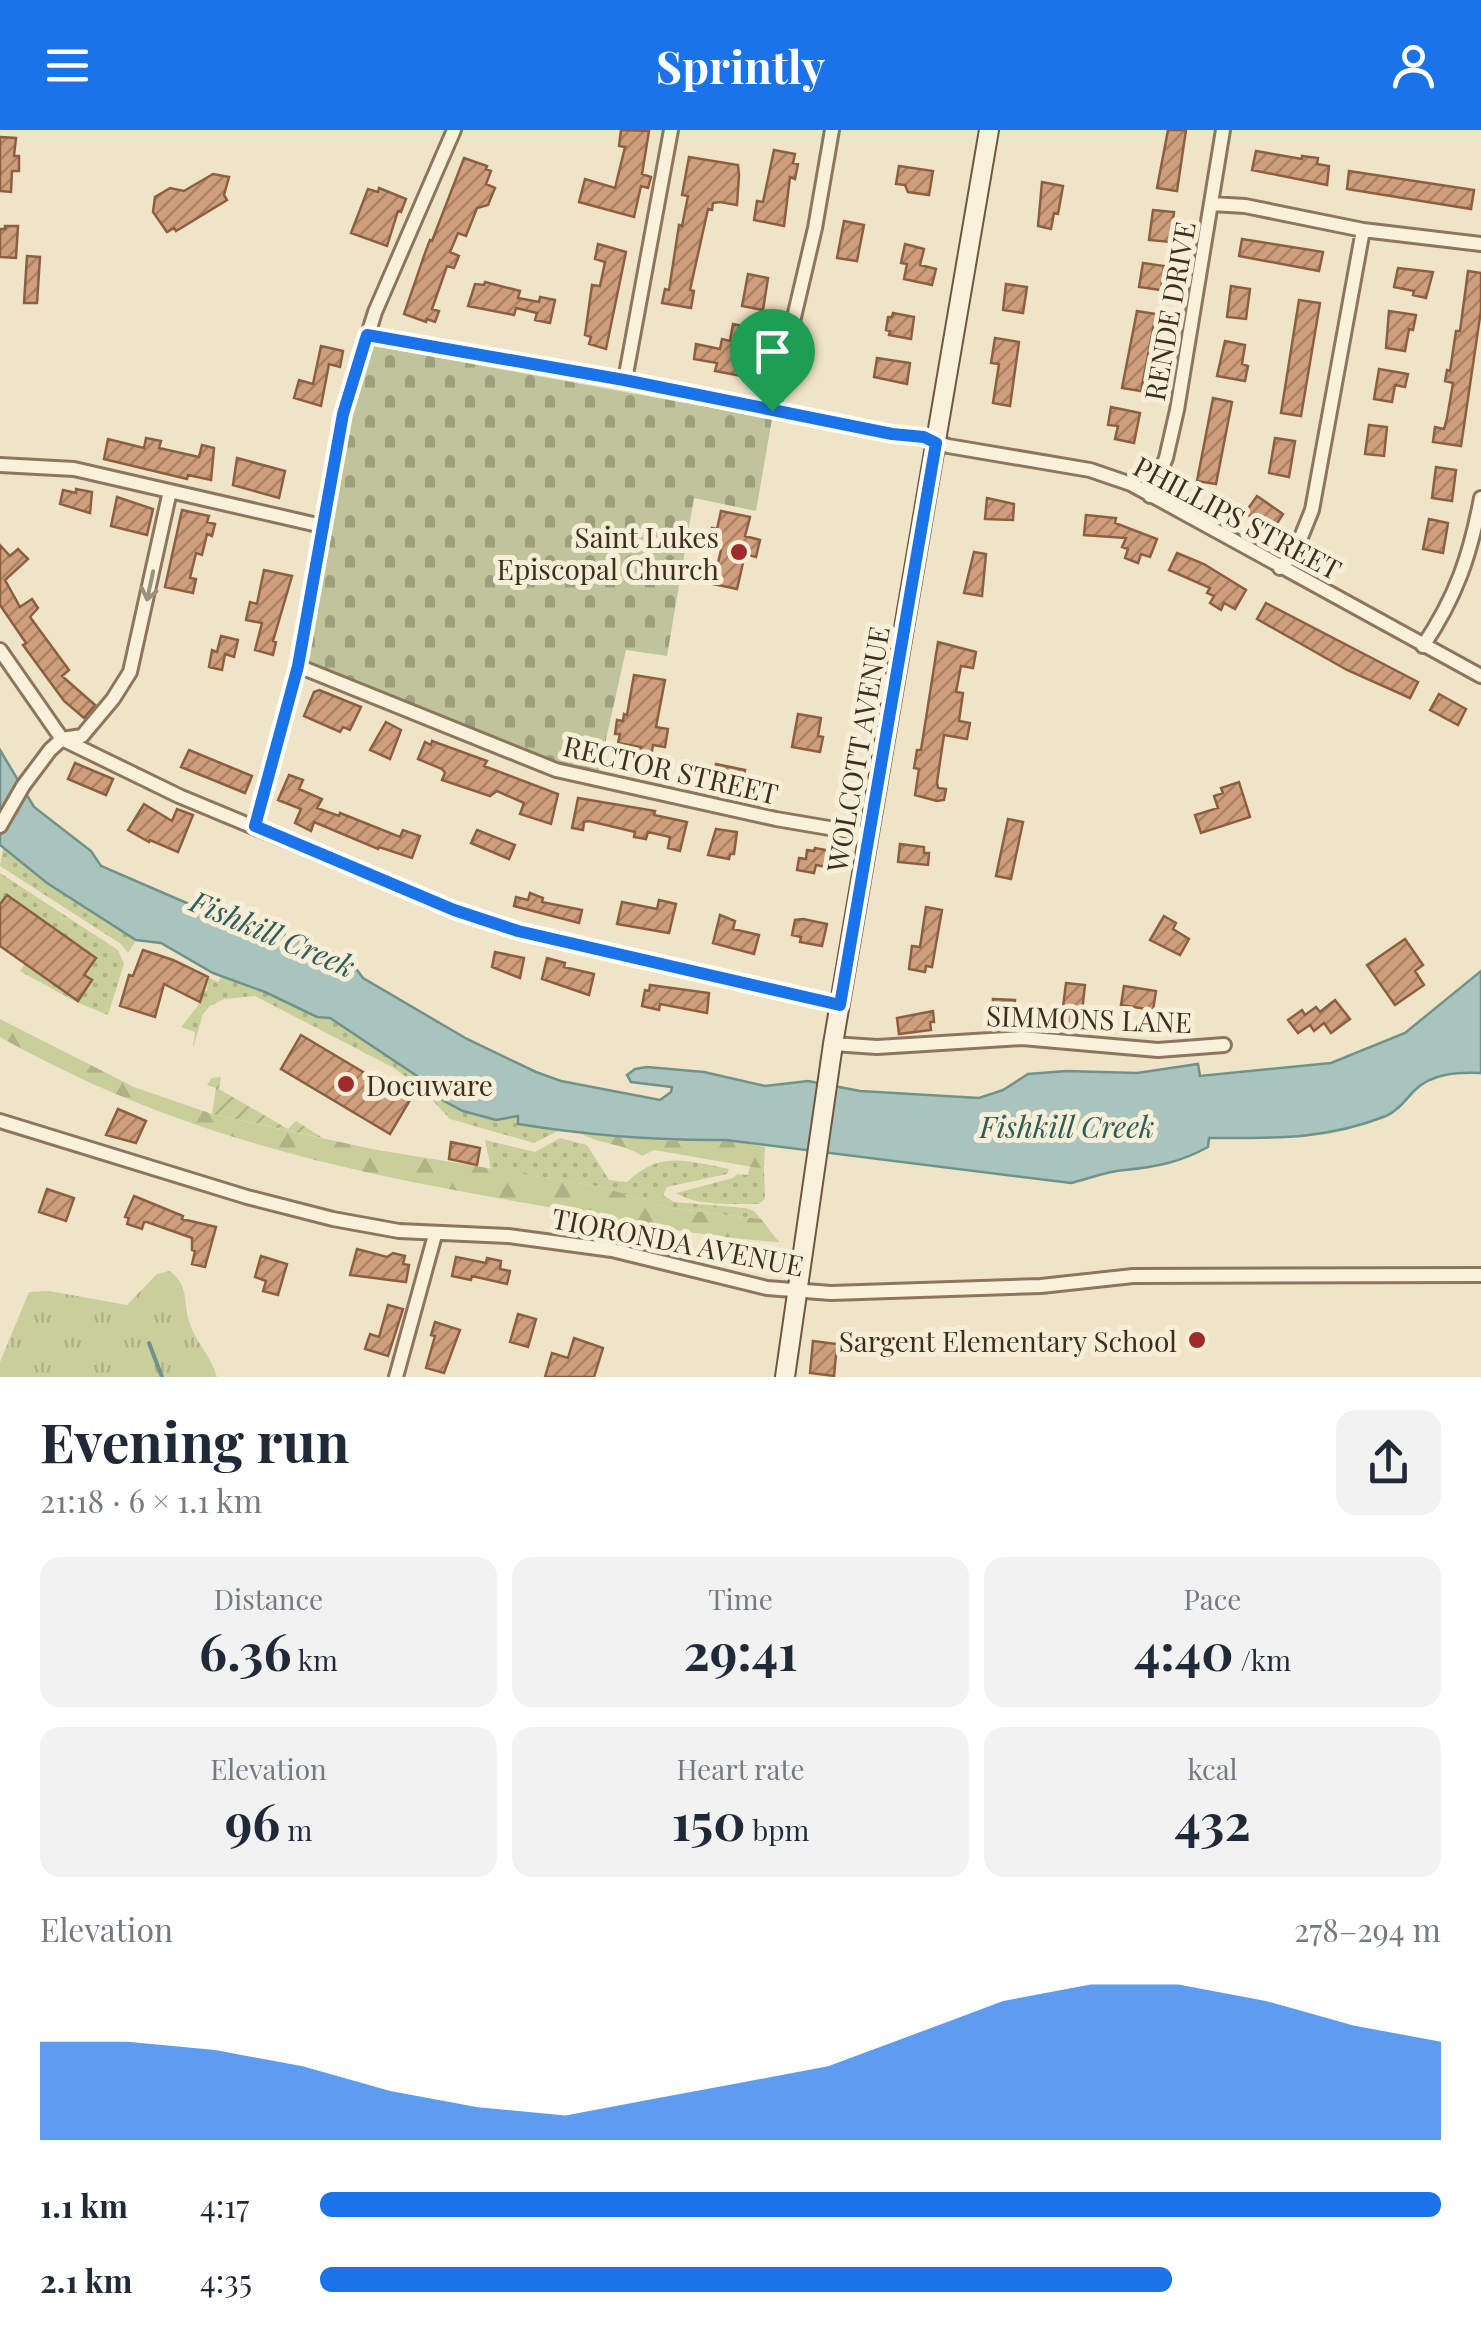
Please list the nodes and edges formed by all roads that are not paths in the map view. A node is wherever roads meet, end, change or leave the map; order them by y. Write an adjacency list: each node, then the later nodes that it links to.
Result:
1 (454, 130): 9 (street)
2 (671, 130): 10 (street)
3 (832, 130): 11 (street)
4 (988, 130): 12 (main road, WOLCOTT AVENUE)
5 (1223, 130): 6 (street, RENDE DRIVE)
6 (1212, 204): 7 (street); 15 (street, RENDE DRIVE)
7 (1363, 230): 8 (street); 18 (street)
8 (1481, 244)
9 (367, 335): 10 (street, PHILLIPS STREET); 17 (street)
10 (624, 380): 11 (street, PHILLIPS STREET)
11 (772, 411): 12 (street, PHILLIPS STREET)
12 (936, 443): 15 (street, PHILLIPS STREET); 26 (main road, WOLCOTT AVENUE)
13 (0, 465): 14 (street)
14 (170, 491): 17 (street); 23 (street, one-way to 23)
15 (1150, 496): 18 (street, PHILLIPS STREET)
16 (1481, 498): 19 (street)
17 (322, 526): 21 (street)
18 (1280, 568): 19 (street, PHILLIPS STREET)
19 (1423, 646): 22 (street, PHILLIPS STREET)
20 (0, 650): 23 (street)
21 (298, 666): 25 (street); 26 (street, RECTOR STREET)
22 (1481, 676)
23 (62, 739): 24 (street); 25 (street)
24 (0, 826)
25 (255, 826): 27 (street)
26 (870, 835): 27 (main road, WOLCOTT AVENUE)
27 (840, 1005): 29 (main road, WOLCOTT AVENUE)
28 (1224, 1045): 29 (street, SIMMONS LANE)
29 (832, 1049): 33 (main road, WOLCOTT AVENUE)
30 (0, 1121): 31 (street, TIORONDA AVENUE)
31 (434, 1234): 33 (street, TIORONDA AVENUE); 34 (street)
32 (1481, 1275): 33 (street, TIORONDA AVENUE)
33 (797, 1282): 35 (main road, WOLCOTT AVENUE)
34 (396, 1377)
35 (785, 1377)

